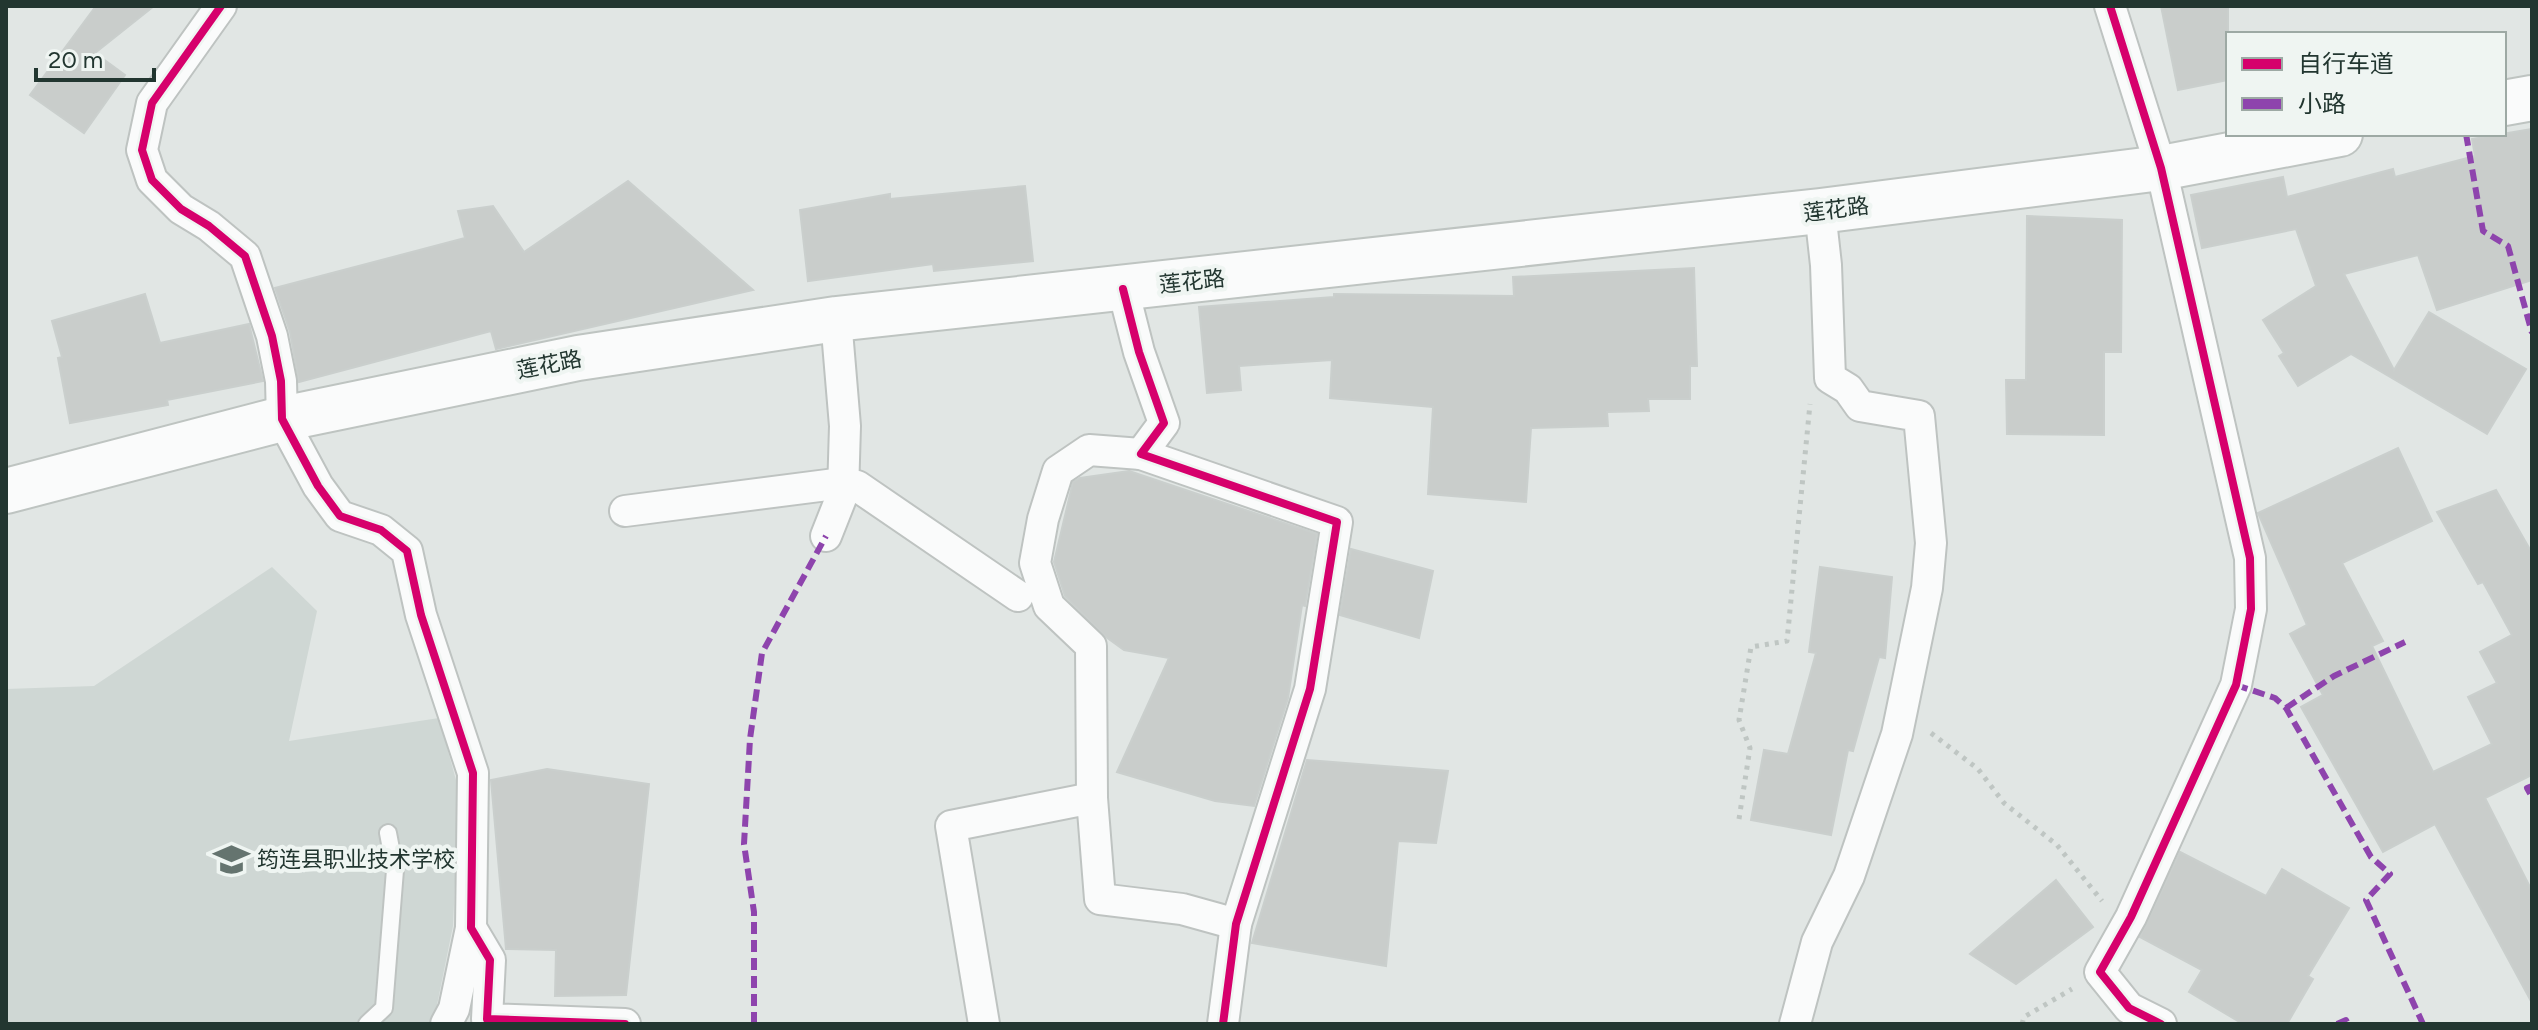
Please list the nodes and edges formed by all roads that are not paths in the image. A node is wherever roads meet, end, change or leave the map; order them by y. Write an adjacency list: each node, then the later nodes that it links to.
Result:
1 (221, 6): 10 (street)
2 (2110, 6): 6 (street)
3 (2532, 98): 4 (main road)
4 (2506, 103)
5 (2329, 136): 6 (main road, 莲花路)
6 (2161, 168): 7 (main road, 莲花路); 27 (street)
7 (1820, 211): 8 (main road, 莲花路); 26 (street)
8 (1123, 289): 9 (main road, 莲花路); 11 (street)
9 (836, 319): 10 (main road, 莲花路); 12 (street)
10 (282, 419): 13 (main road, 莲花路); 20 (street)
11 (1141, 454): 17 (street); 19 (street)
12 (843, 483): 14 (street); 15 (street); 16 (street)
13 (6, 491)
14 (625, 511)
15 (826, 536)
16 (1018, 596)
17 (1092, 798): 19 (street); 24 (street)
18 (388, 833): 21 (lane)
19 (1236, 924): 25 (street)
20 (471, 928): 22 (street); 23 (street)
21 (367, 1024)
22 (446, 1024)
23 (625, 1024)
24 (984, 1024)
25 (1223, 1024)
26 (1795, 1024)
27 (2161, 1024)

